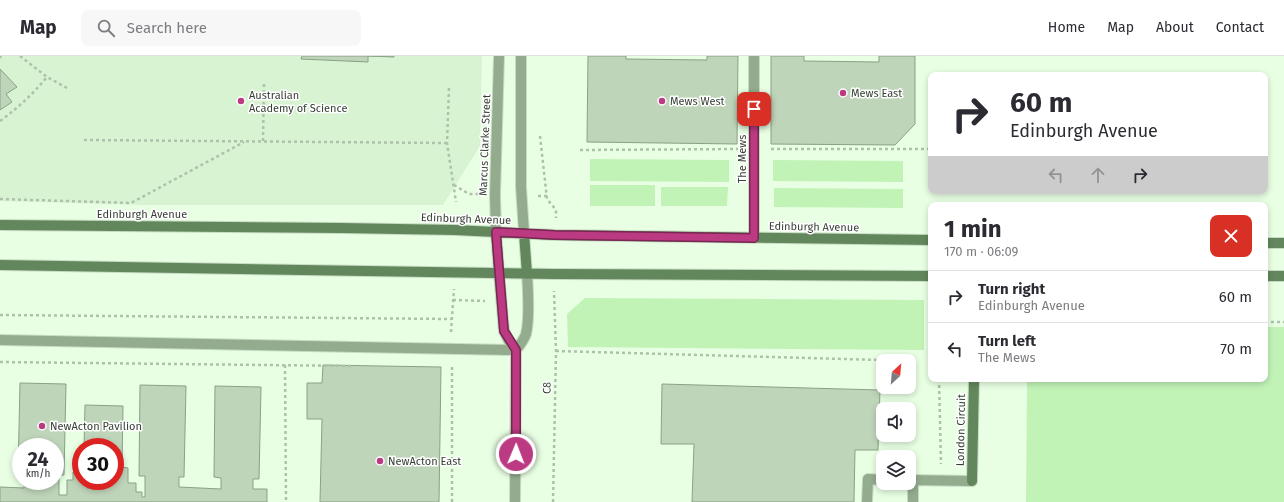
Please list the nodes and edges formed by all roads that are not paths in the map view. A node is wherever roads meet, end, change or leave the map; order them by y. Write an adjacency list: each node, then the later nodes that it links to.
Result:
1 (499, 56): 5 (street, Marcus Clarke Street)
2 (521, 56): 6 (street)
3 (754, 56): 7 (street, The Mews)
4 (0, 225): 5 (main road, Edinburgh Avenue)
5 (496, 232): 6 (main road, Edinburgh Avenue); 12 (main road, Marcus Clarke Street)
6 (524, 233): 7 (main road, Edinburgh Avenue); 13 (main road)
7 (754, 238): 8 (main road, Edinburgh Avenue)
8 (928, 240)
9 (1268, 243): 10 (main road)
10 (1284, 244)
11 (0, 265): 12 (main road)
12 (499, 273): 13 (main road); 18 (street, Marcus Clarke Street)
13 (527, 274): 14 (main road); 18 (street)
14 (928, 276)
15 (1268, 276): 16 (main road)
16 (1284, 276)
17 (0, 340): 18 (street)
18 (516, 350): 24 (street)
19 (974, 382): 22 (main road, London Circuit)
20 (876, 480): 25 (street)
21 (916, 480): 22 (street)
22 (972, 481)
23 (912, 490): 26 (street)
24 (515, 502)
25 (867, 502)
26 (913, 502)

